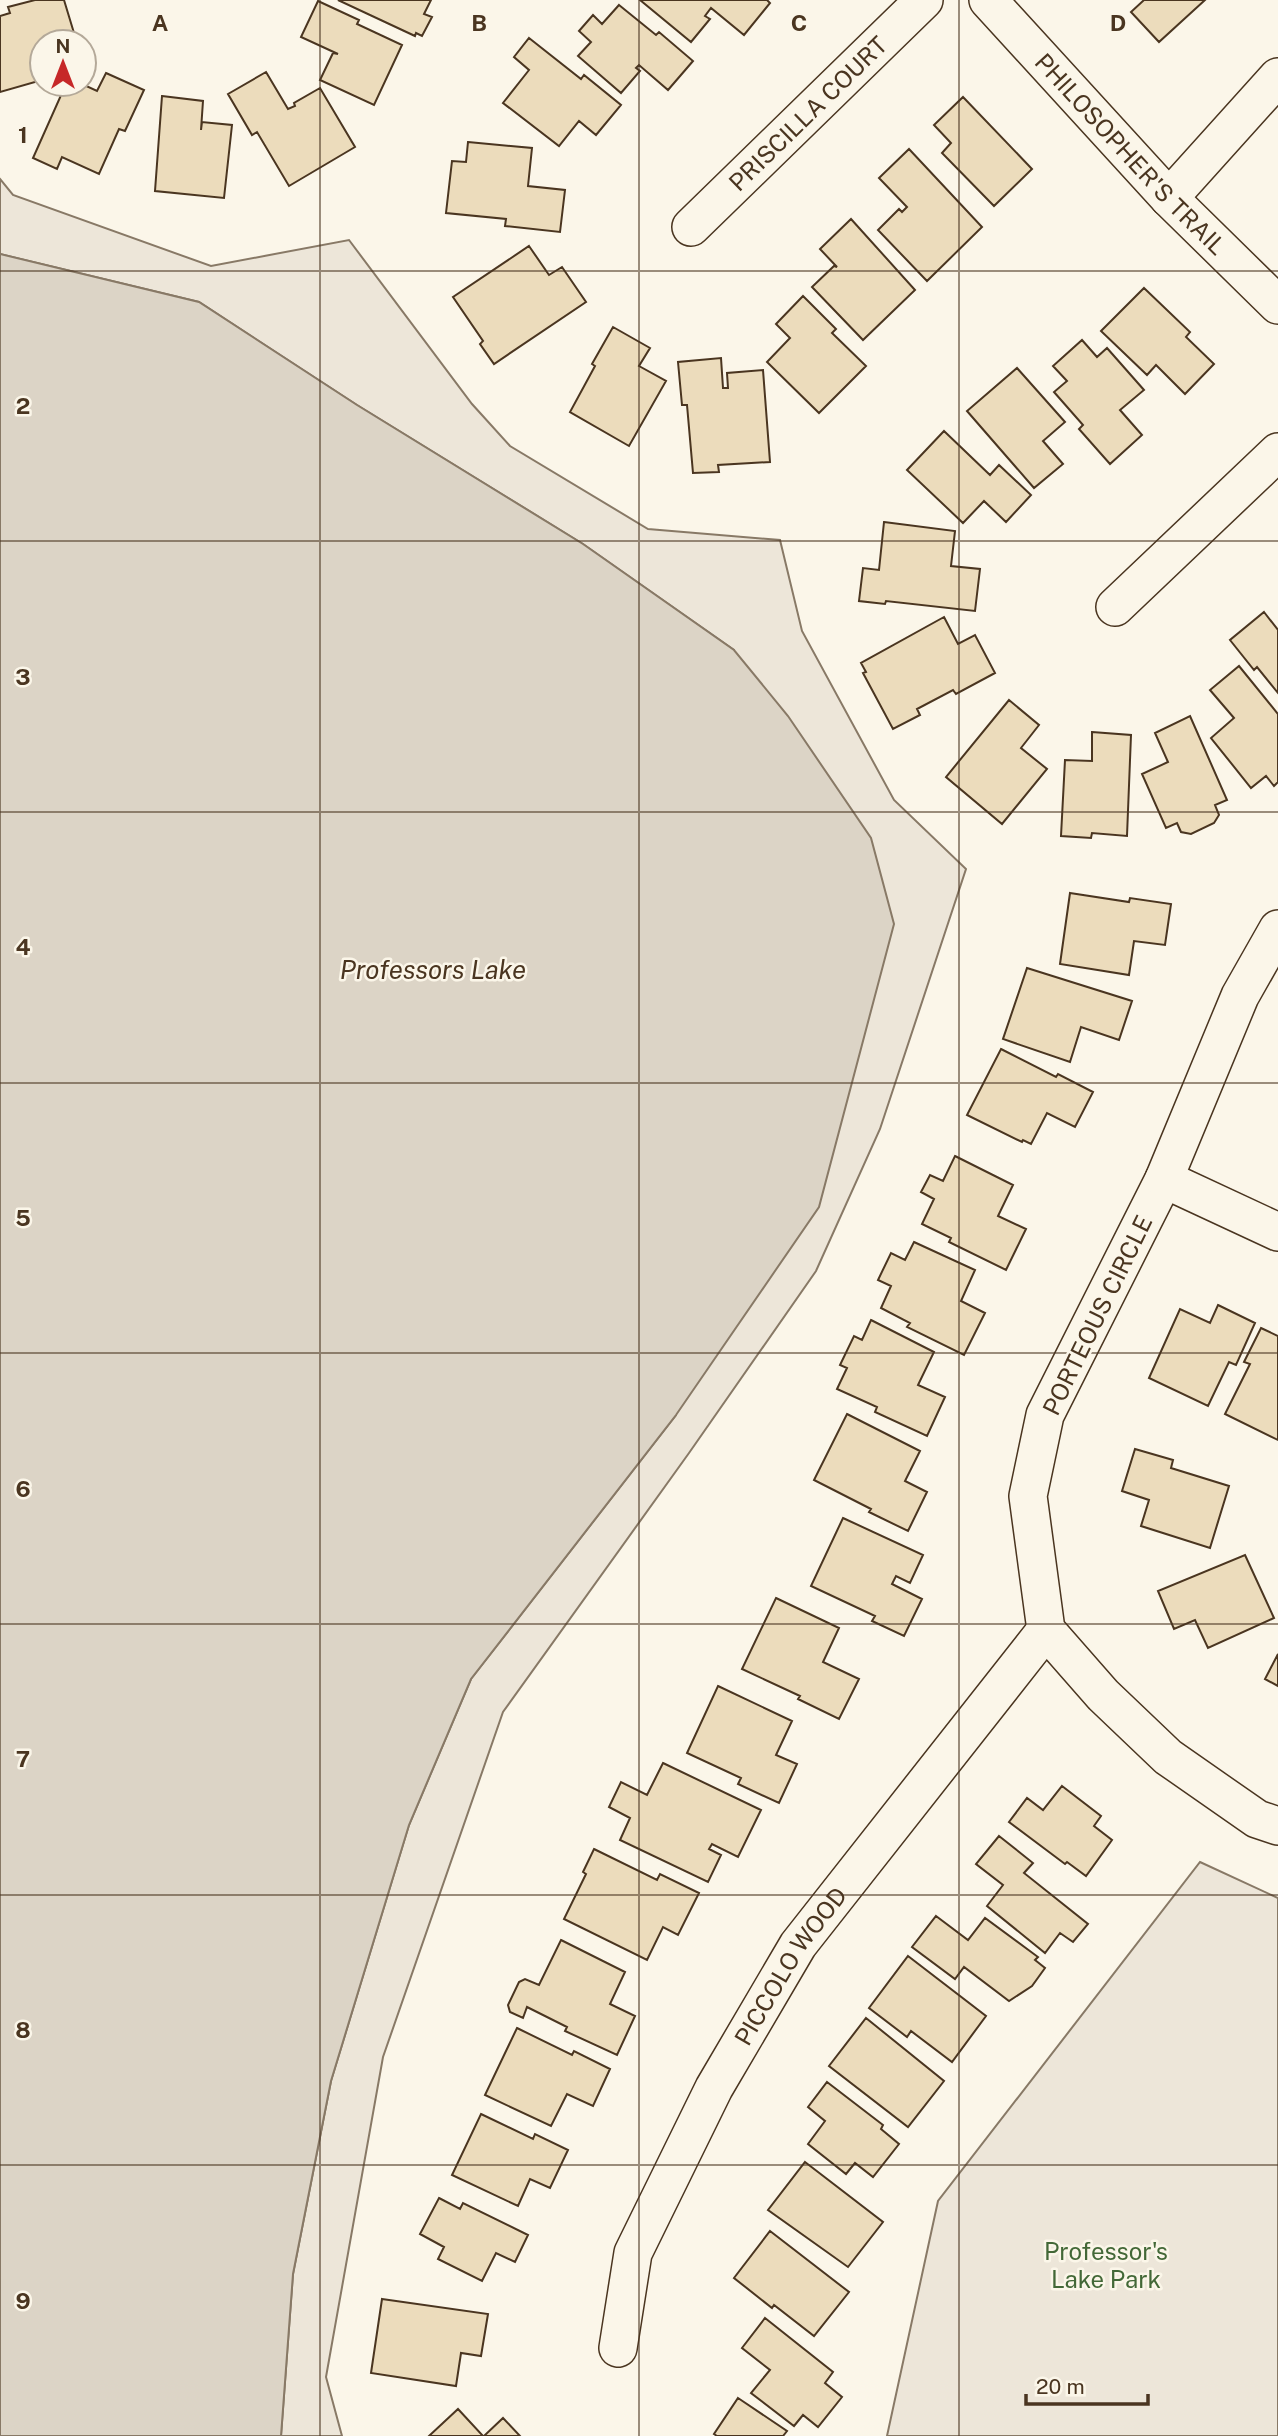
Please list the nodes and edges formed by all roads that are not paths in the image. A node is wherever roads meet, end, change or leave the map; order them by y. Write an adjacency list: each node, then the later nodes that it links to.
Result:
1 (924, 0): 5 (street, PRISCILLA COURT)
2 (988, 0): 4 (street, PHILOSOPHER'S TRAIL)
3 (1278, 77): 4 (street)
4 (1170, 198): 6 (street, PHILOSOPHER'S TRAIL)
5 (691, 227)
6 (1278, 305)
7 (1278, 452): 8 (street)
8 (1115, 607)
9 (1278, 929): 10 (street, PORTEOUS CIRCLE)
10 (1164, 1179): 11 (street); 12 (street, PORTEOUS CIRCLE)
11 (1278, 1232)
12 (1046, 1630): 13 (street); 14 (street, PICCOLO WOOD)
13 (1278, 1826)
14 (618, 2348)

